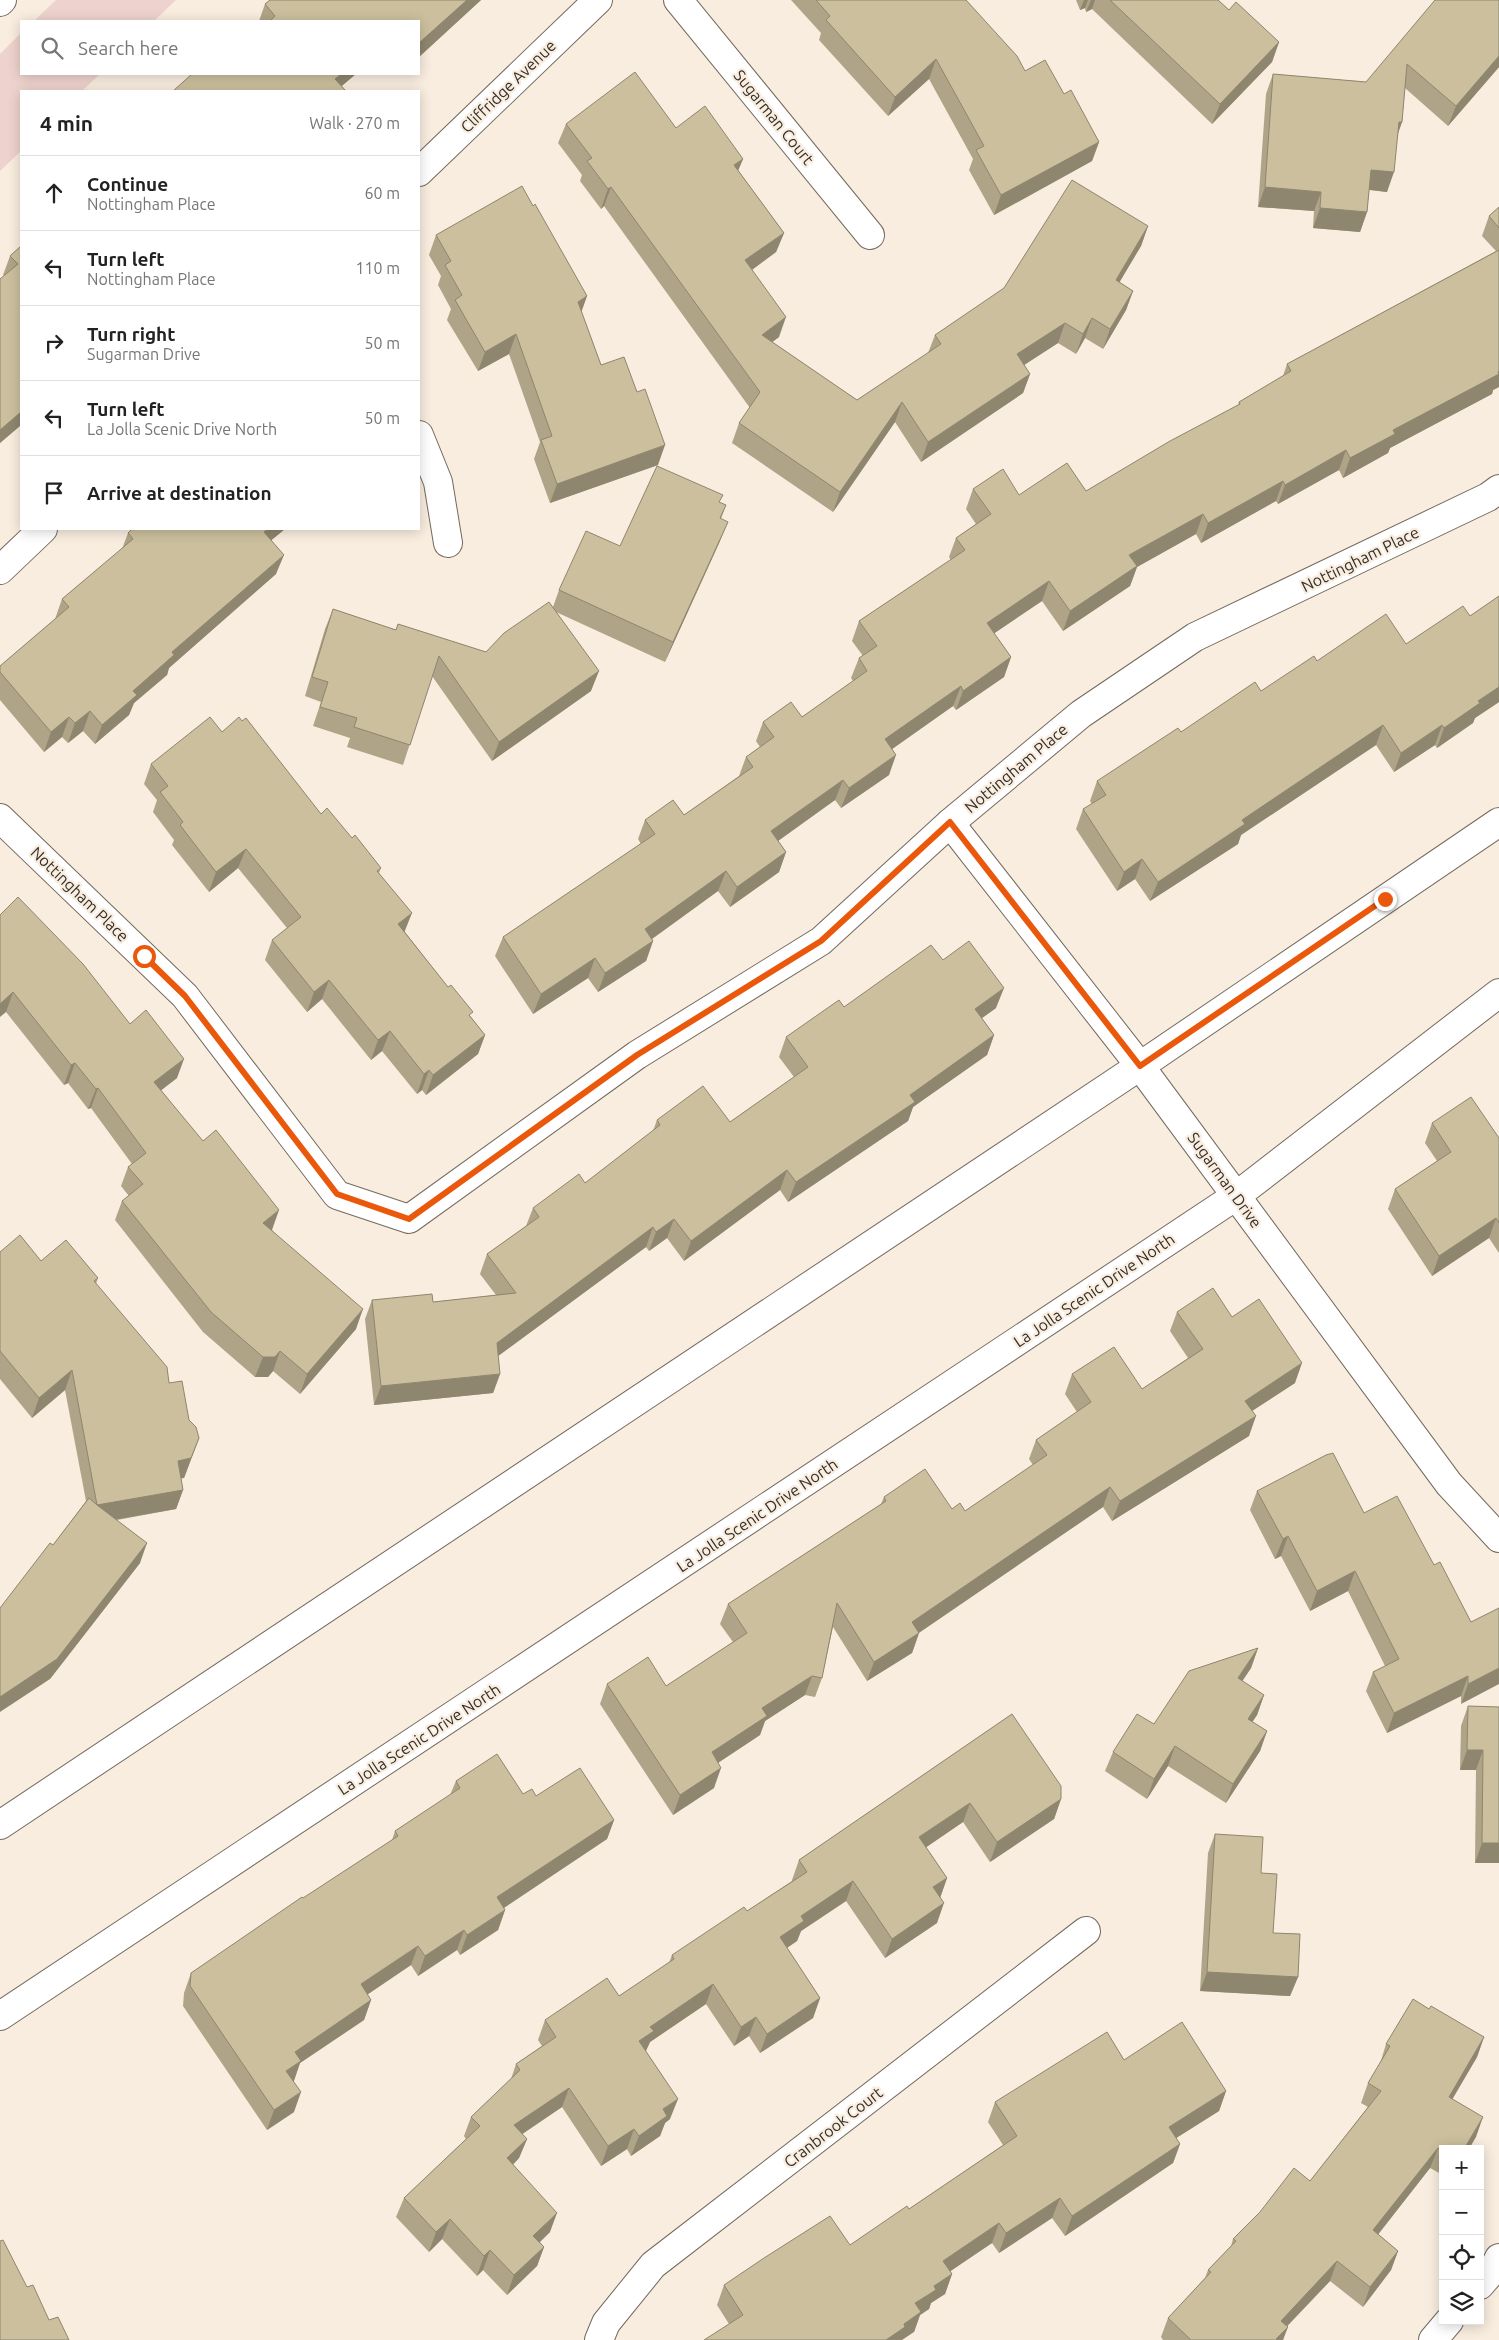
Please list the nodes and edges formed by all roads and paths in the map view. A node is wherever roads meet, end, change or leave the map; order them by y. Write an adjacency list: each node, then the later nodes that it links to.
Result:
1 (598, 0): 3 (street, Cliffridge Avenue)
2 (678, 0): 4 (street, Sugarman Court)
3 (420, 171)
4 (870, 235)
5 (420, 437): 8 (street)
6 (1499, 489): 11 (street, Nottingham Place)
7 (42, 530): 9 (street)
8 (448, 543)
9 (0, 570)
10 (0, 818): 11 (street, Nottingham Place)
11 (950, 822): 14 (street, Sugarman Drive)
12 (1499, 822): 14 (street)
13 (1499, 993): 15 (street, La Jolla Scenic Drive North)
14 (1140, 1066): 15 (street, Sugarman Drive); 17 (street)
15 (1236, 1196): 16 (street, Sugarman Drive); 19 (street, La Jolla Scenic Drive North)
16 (1499, 1538)
17 (0, 1825)
18 (1086, 1931): 21 (street, Cranbrook Court)
19 (0, 2016)
20 (1446, 2325): 22 (street)
21 (599, 2340)
22 (1433, 2340)

